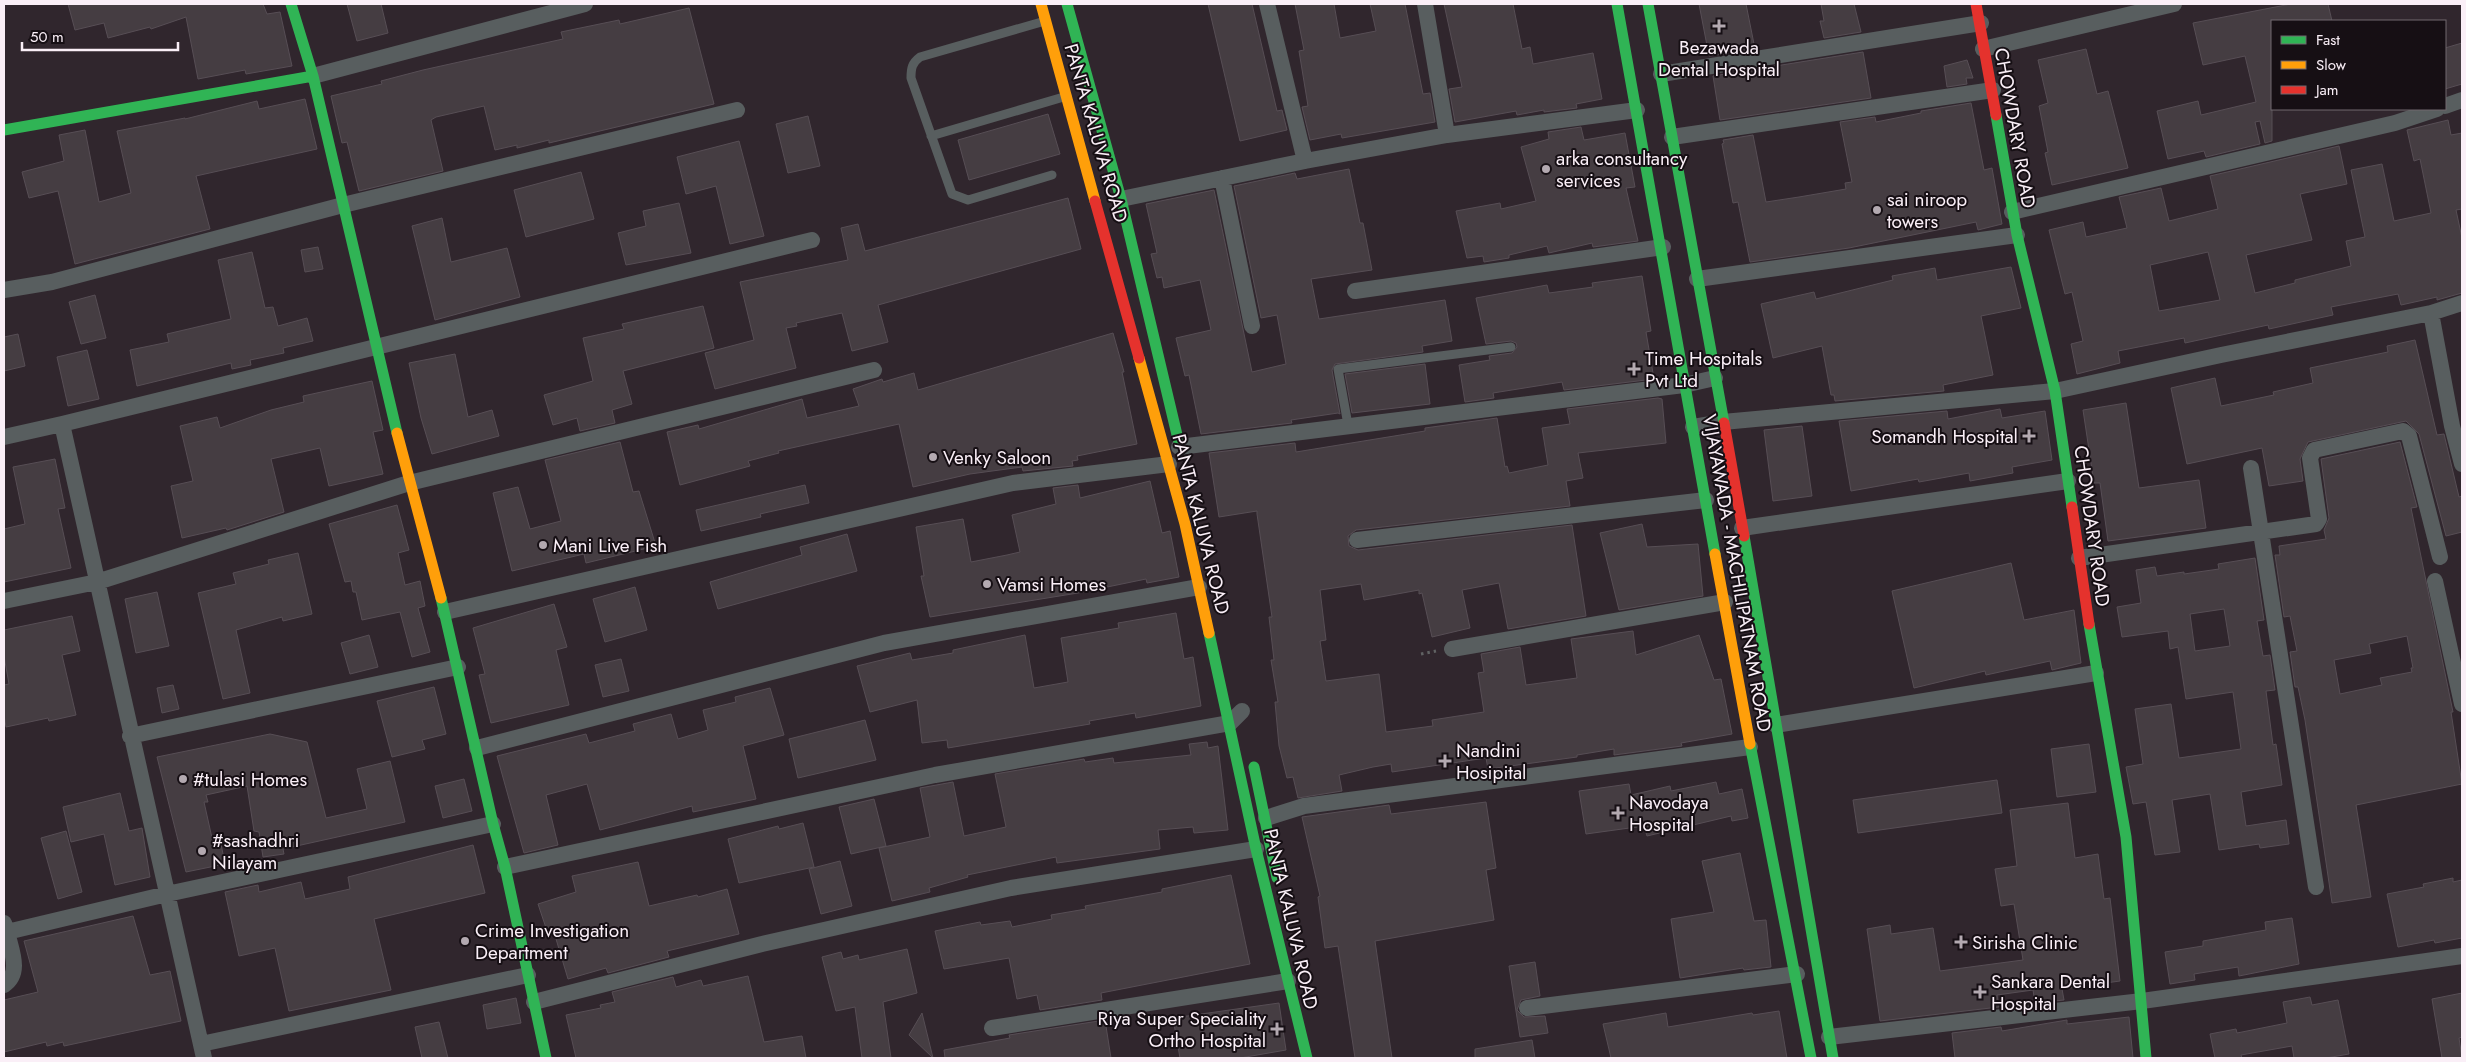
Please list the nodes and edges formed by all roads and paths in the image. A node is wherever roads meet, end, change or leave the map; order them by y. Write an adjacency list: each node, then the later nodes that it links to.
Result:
1 (291, 4): 15 (main road)
2 (585, 4): 15 (street)
3 (1041, 4): 11 (main road, PANTA KALUVA ROAD)
4 (1067, 4): 30 (main road, PANTA KALUVA ROAD)
5 (1267, 4): 27 (street)
6 (1425, 4): 24 (street)
7 (1617, 4): 21 (main road, VIJAYAWADA - MACHILIPATNAM ROAD)
8 (1648, 4): 14 (main road, VIJAYAWADA - MACHILIPATNAM ROAD)
9 (1976, 4): 12 (main road, CHOWDARY ROAD)
10 (2174, 4): 13 (street)
11 (1046, 21): 17 (main road, PANTA KALUVA ROAD); 25 (lane)
12 (1980, 23): 13 (main road, CHOWDARY ROAD); 14 (street)
13 (1983, 49): 16 (main road, CHOWDARY ROAD)
14 (1661, 74): 26 (main road, VIJAYAWADA - MACHILIPATNAM ROAD)
15 (313, 76): 23 (main road); 31 (main road)
16 (1993, 90): 26 (street); 32 (main road, CHOWDARY ROAD)
17 (1068, 96): 25 (lane); 54 (main road, PANTA KALUVA ROAD)
18 (2462, 100): 19 (street)
19 (2446, 106)
20 (737, 110): 31 (street)
21 (1637, 110): 24 (street); 35 (main road, VIJAYAWADA - MACHILIPATNAM ROAD)
22 (2434, 110): 32 (street)
23 (4, 130)
24 (1447, 135): 27 (street)
25 (931, 136): 28 (lane)
26 (1672, 137): 36 (main road, VIJAYAWADA - MACHILIPATNAM ROAD)
27 (1305, 160): 29 (street)
28 (1052, 175)
29 (1222, 178): 30 (street); 41 (street)
30 (1121, 199): 54 (main road, PANTA KALUVA ROAD)
31 (343, 205): 37 (street); 42 (main road)
32 (2012, 212): 33 (main road, CHOWDARY ROAD)
33 (2017, 236): 36 (street); 47 (main road, CHOWDARY ROAD)
34 (812, 240): 42 (street)
35 (1663, 247): 38 (street); 46 (main road, VIJAYAWADA - MACHILIPATNAM ROAD)
36 (1697, 278): 45 (main road, VIJAYAWADA - MACHILIPATNAM ROAD)
37 (4, 290)
38 (1355, 291)
39 (2462, 303): 40 (street)
40 (2431, 313): 47 (street); 51 (street)
41 (1252, 326)
42 (376, 345): 49 (street); 58 (main road)
43 (1511, 347): 50 (lane)
44 (874, 370): 58 (street)
45 (1714, 378): 46 (street); 48 (main road, VIJAYAWADA - MACHILIPATNAM ROAD)
46 (1684, 385): 50 (street); 52 (main road, VIJAYAWADA - MACHILIPATNAM ROAD)
47 (2055, 392): 48 (street); 57 (main road, CHOWDARY ROAD)
48 (1723, 422): 52 (street); 60 (main road, VIJAYAWADA - MACHILIPATNAM ROAD)
49 (62, 424): 53 (street); 66 (street)
50 (1348, 425): 54 (street)
51 (2457, 425): 55 (street)
52 (1693, 427): 59 (main road, VIJAYAWADA - MACHILIPATNAM ROAD)
53 (4, 437)
54 (1177, 456): 67 (main road, PANTA KALUVA ROAD); 70 (street)
55 (2462, 464)
56 (2251, 468): 61 (street)
57 (2068, 481): 60 (street); 64 (main road, CHOWDARY ROAD)
58 (409, 483): 66 (street); 70 (main road)
59 (1706, 500): 62 (street); 69 (main road, VIJAYAWADA - MACHILIPATNAM ROAD)
60 (1742, 528): 77 (main road, VIJAYAWADA - MACHILIPATNAM ROAD)
61 (2262, 532): 63 (street); 64 (street); 86 (street)
62 (1358, 540)
63 (2440, 557)
64 (2079, 558): 74 (main road, CHOWDARY ROAD)
65 (2435, 580): 72 (street)
66 (97, 582): 68 (street); 78 (street)
67 (1199, 588): 76 (main road, PANTA KALUVA ROAD); 80 (street)
68 (4, 600)
69 (1725, 602): 71 (street); 79 (main road, VIJAYAWADA - MACHILIPATNAM ROAD)
70 (445, 612): 73 (main road)
71 (1452, 648)
72 (2457, 659): 75 (street)
73 (458, 666): 78 (street); 80 (main road)
74 (2096, 673): 77 (street); 94 (main road, CHOWDARY ROAD)
75 (2462, 704)
76 (1238, 713): 84 (main road, PANTA KALUVA ROAD); 85 (street)
77 (1776, 725): 98 (main road, VIJAYAWADA - MACHILIPATNAM ROAD)
78 (130, 736): 87 (street)
79 (1750, 747): 82 (street); 90 (main road, VIJAYAWADA - MACHILIPATNAM ROAD)
80 (477, 748): 83 (main road)
81 (1253, 760): 82 (main road, PANTA KALUVA ROAD)
82 (1266, 818): 102 (main road, PANTA KALUVA ROAD)
83 (493, 824): 85 (main road); 87 (street)
84 (1256, 849): 92 (main road, PANTA KALUVA ROAD); 95 (street)
85 (505, 867): 91 (main road)
86 (2316, 887)
87 (167, 894): 88 (street); 99 (street)
88 (5, 927): 93 (street)
89 (2462, 956): 94 (street)
90 (1796, 974): 96 (street); 103 (main road, VIJAYAWADA - MACHILIPATNAM ROAD)
91 (528, 975): 95 (main road); 99 (street)
92 (1288, 981): 97 (street); 101 (main road, PANTA KALUVA ROAD)
93 (4, 985)
94 (2142, 1001): 98 (street); 105 (main road, CHOWDARY ROAD)
95 (534, 1002): 100 (main road)
96 (1527, 1008)
97 (992, 1028)
98 (1829, 1037): 104 (main road, VIJAYAWADA - MACHILIPATNAM ROAD)
99 (203, 1051)
100 (546, 1058)
101 (1306, 1058)
102 (1316, 1058)
103 (1811, 1058)
104 (1833, 1058)
105 (2146, 1058)

